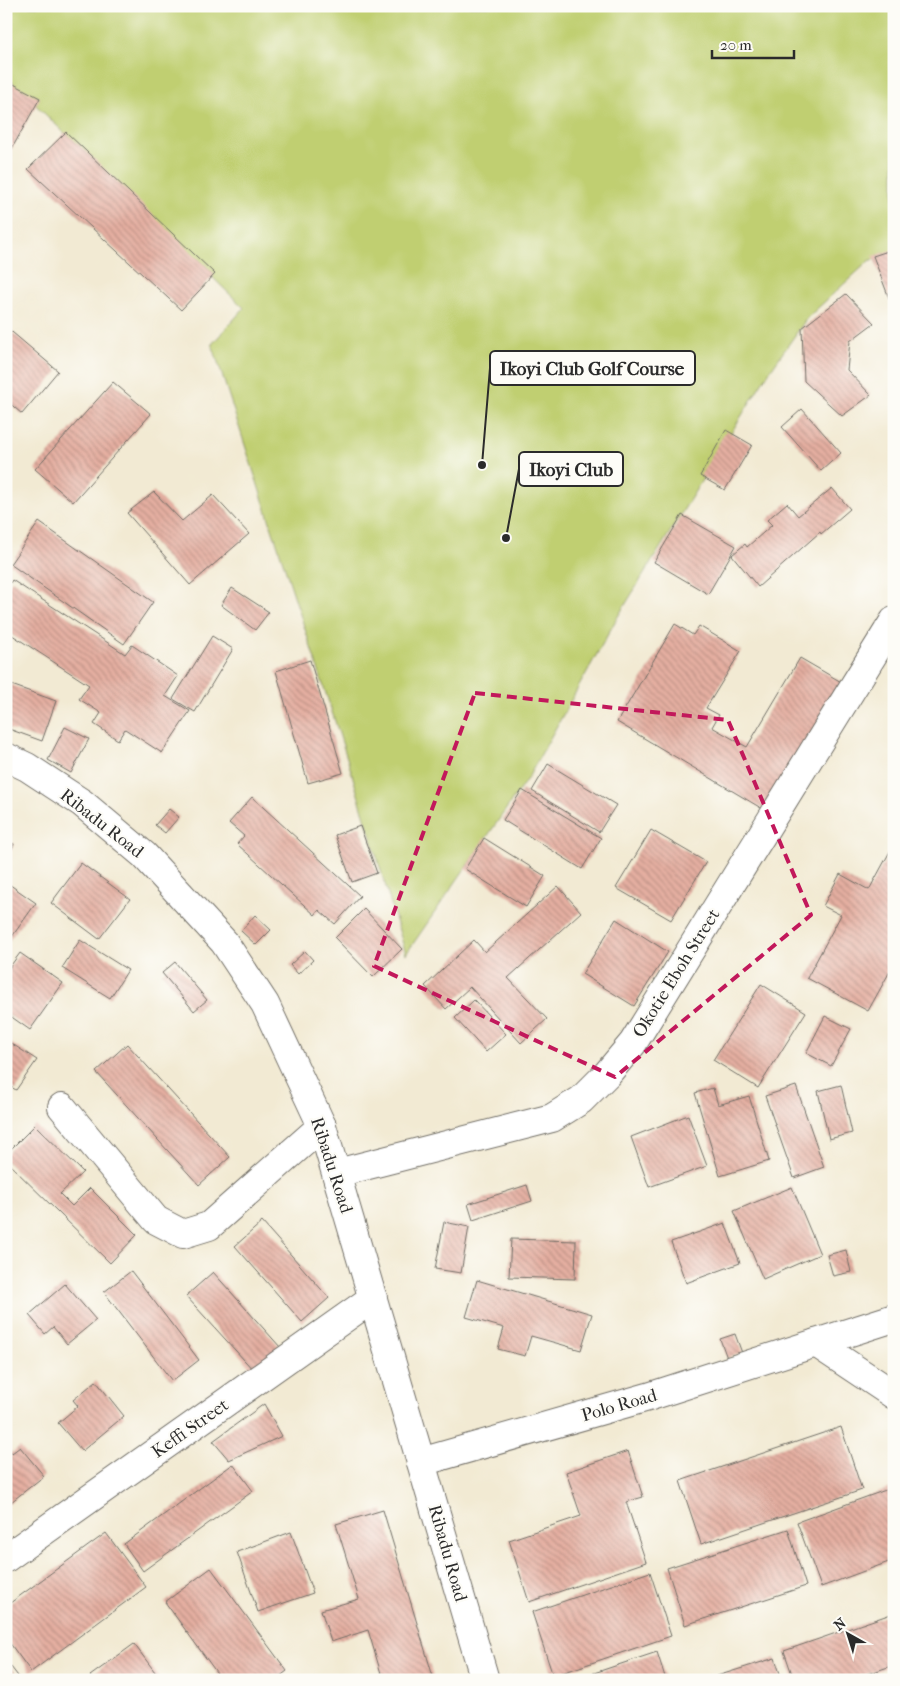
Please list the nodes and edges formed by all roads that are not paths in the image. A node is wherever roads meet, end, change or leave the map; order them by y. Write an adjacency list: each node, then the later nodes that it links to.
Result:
1 (894, 620): 5 (street, Okotie Eboh Street)
2 (6, 757): 4 (street, Ribadu Road)
3 (62, 1107): 4 (street)
4 (322, 1126): 5 (street, Ribadu Road)
5 (337, 1173): 6 (street, Ribadu Road)
6 (374, 1298): 10 (street, Ribadu Road); 11 (street, Keffi Street)
7 (894, 1318): 8 (street, Polo Road)
8 (816, 1343): 9 (street); 10 (street, Polo Road)
9 (894, 1396)
10 (421, 1462): 12 (street, Ribadu Road)
11 (6, 1558)
12 (485, 1680)

